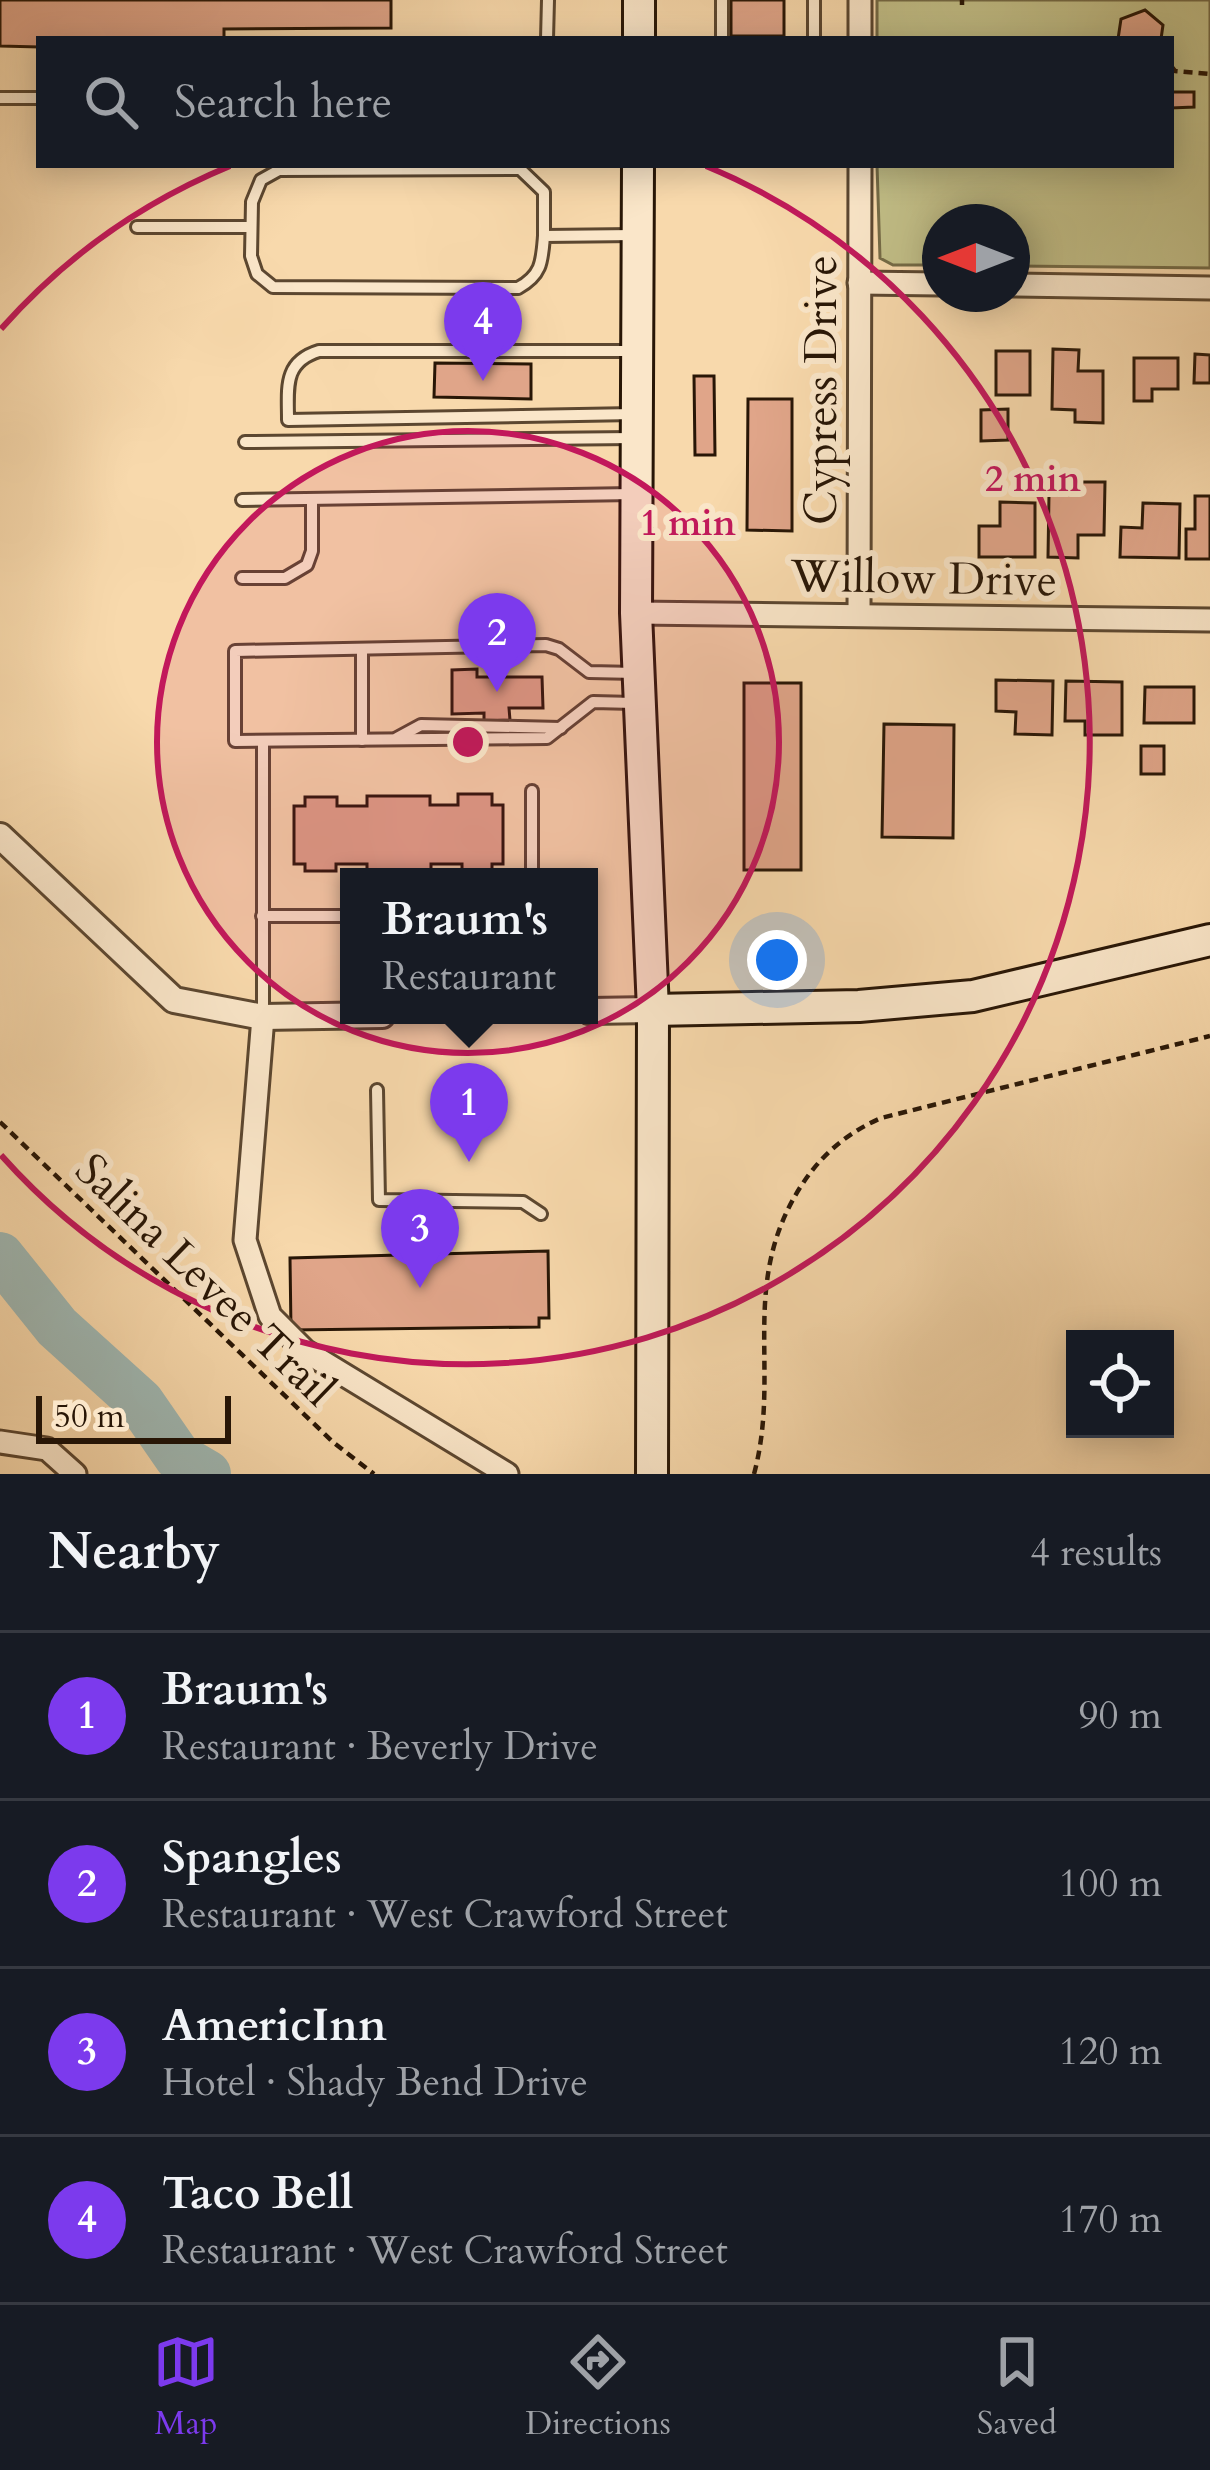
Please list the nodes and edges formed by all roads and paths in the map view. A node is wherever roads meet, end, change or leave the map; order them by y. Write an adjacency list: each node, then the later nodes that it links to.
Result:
1 (548, 0): 6 (lane)
2 (639, 0): 7 (main road)
3 (722, 0): 8 (lane)
4 (814, 0): 9 (lane)
5 (860, 0): 10 (street)
6 (547, 36)
7 (639, 36)
8 (722, 36)
9 (814, 36)
10 (860, 36)
11 (1174, 70): 12 (path)
12 (1210, 74)
13 (0, 98): 14 (lane)
14 (36, 98)
15 (638, 168): 19 (main road)
16 (860, 168): 21 (street, Cypress Drive)
17 (136, 227): 18 (lane)
18 (251, 227): 20 (lane); 20 (lane)
19 (638, 235): 20 (lane); 25 (main road)
20 (544, 236)
21 (860, 283): 22 (street); 35 (street, Cypress Drive)
22 (922, 284)
23 (1030, 285): 24 (street)
24 (1210, 288)
25 (638, 351): 26 (lane); 27 (main road)
26 (288, 420): 27 (lane); 29 (lane)
27 (637, 426): 29 (lane); 30 (main road)
28 (244, 442): 29 (lane)
29 (287, 442)
30 (637, 494): 31 (lane); 34 (main road)
31 (311, 499): 32 (lane); 33 (lane)
32 (242, 500)
33 (242, 578)
34 (636, 613): 35 (street, Willow Drive); 38 (main road)
35 (859, 615): 36 (street, Willow Drive)
36 (1210, 620)
37 (362, 650): 38 (lane); 39 (lane); 40 (lane)
38 (639, 688): 39 (lane); 47 (main road)
39 (362, 740): 40 (lane)
40 (263, 741): 44 (lane)
41 (532, 791): 43 (lane)
42 (0, 836): 50 (street)
43 (532, 868)
44 (262, 916): 45 (lane); 50 (lane)
45 (340, 916)
46 (1210, 940): 47 (main road)
47 (653, 1010): 48 (street); 59 (main road)
48 (598, 1012)
49 (340, 1016): 50 (street)
50 (263, 1017): 58 (street)
51 (1210, 1036): 60 (path)
52 (377, 1090): 54 (lane)
53 (0, 1122): 57 (path, Salina Levee Trail)
54 (541, 1214)
55 (0, 1442): 56 (street)
56 (75, 1474)
57 (374, 1474)
58 (507, 1474)
59 (652, 1474)
60 (754, 1474)

